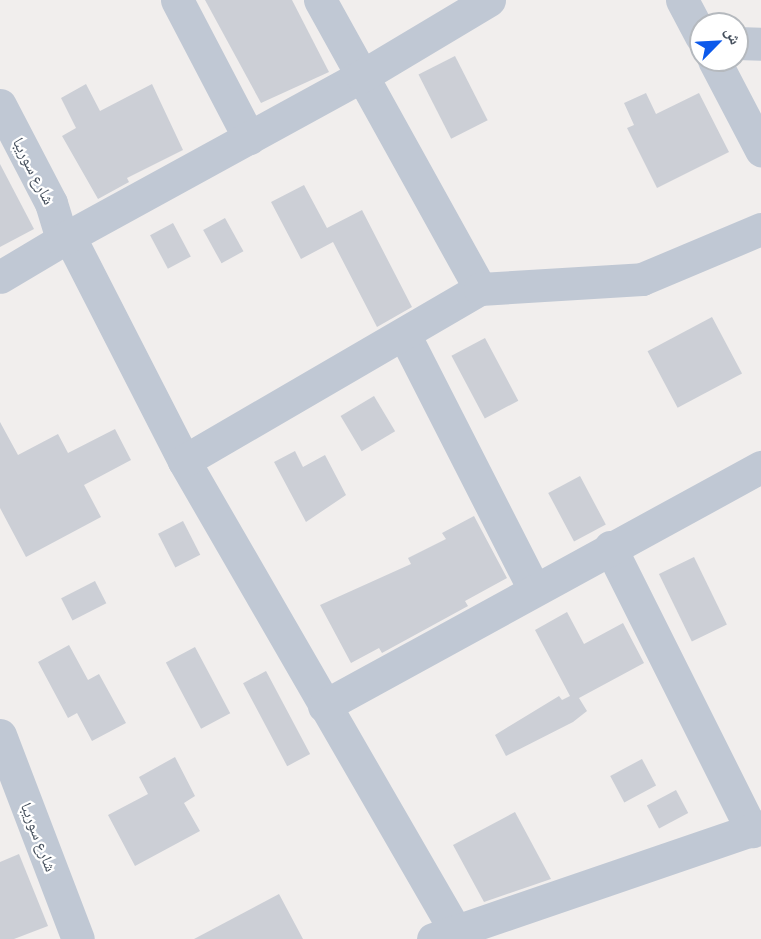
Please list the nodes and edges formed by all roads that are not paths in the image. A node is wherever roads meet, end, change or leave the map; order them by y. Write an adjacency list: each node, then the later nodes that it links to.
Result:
1 (177, 0): 7 (street)
2 (320, 0): 5 (street)
3 (489, 0): 5 (street)
4 (720, 72): 8 (street)
5 (362, 76): 7 (street); 12 (street)
6 (0, 105): 10 (street, شارع سوريبا)
7 (249, 138): 10 (street)
8 (761, 150)
9 (761, 229): 12 (street)
10 (65, 238): 11 (street); 14 (street, شارع سوريبا)
11 (0, 277)
12 (480, 289): 13 (street)
13 (405, 336): 14 (street); 17 (street)
14 (184, 461): 18 (street, شارع سوريبا)
15 (761, 467): 16 (street)
16 (610, 548): 17 (street); 20 (street)
17 (534, 590): 18 (street)
18 (324, 706): 21 (street, شارع سوريبا)
19 (0, 735): 22 (street, شارع سوريبا)
20 (756, 829): 21 (street)
21 (445, 935)
22 (78, 939)

